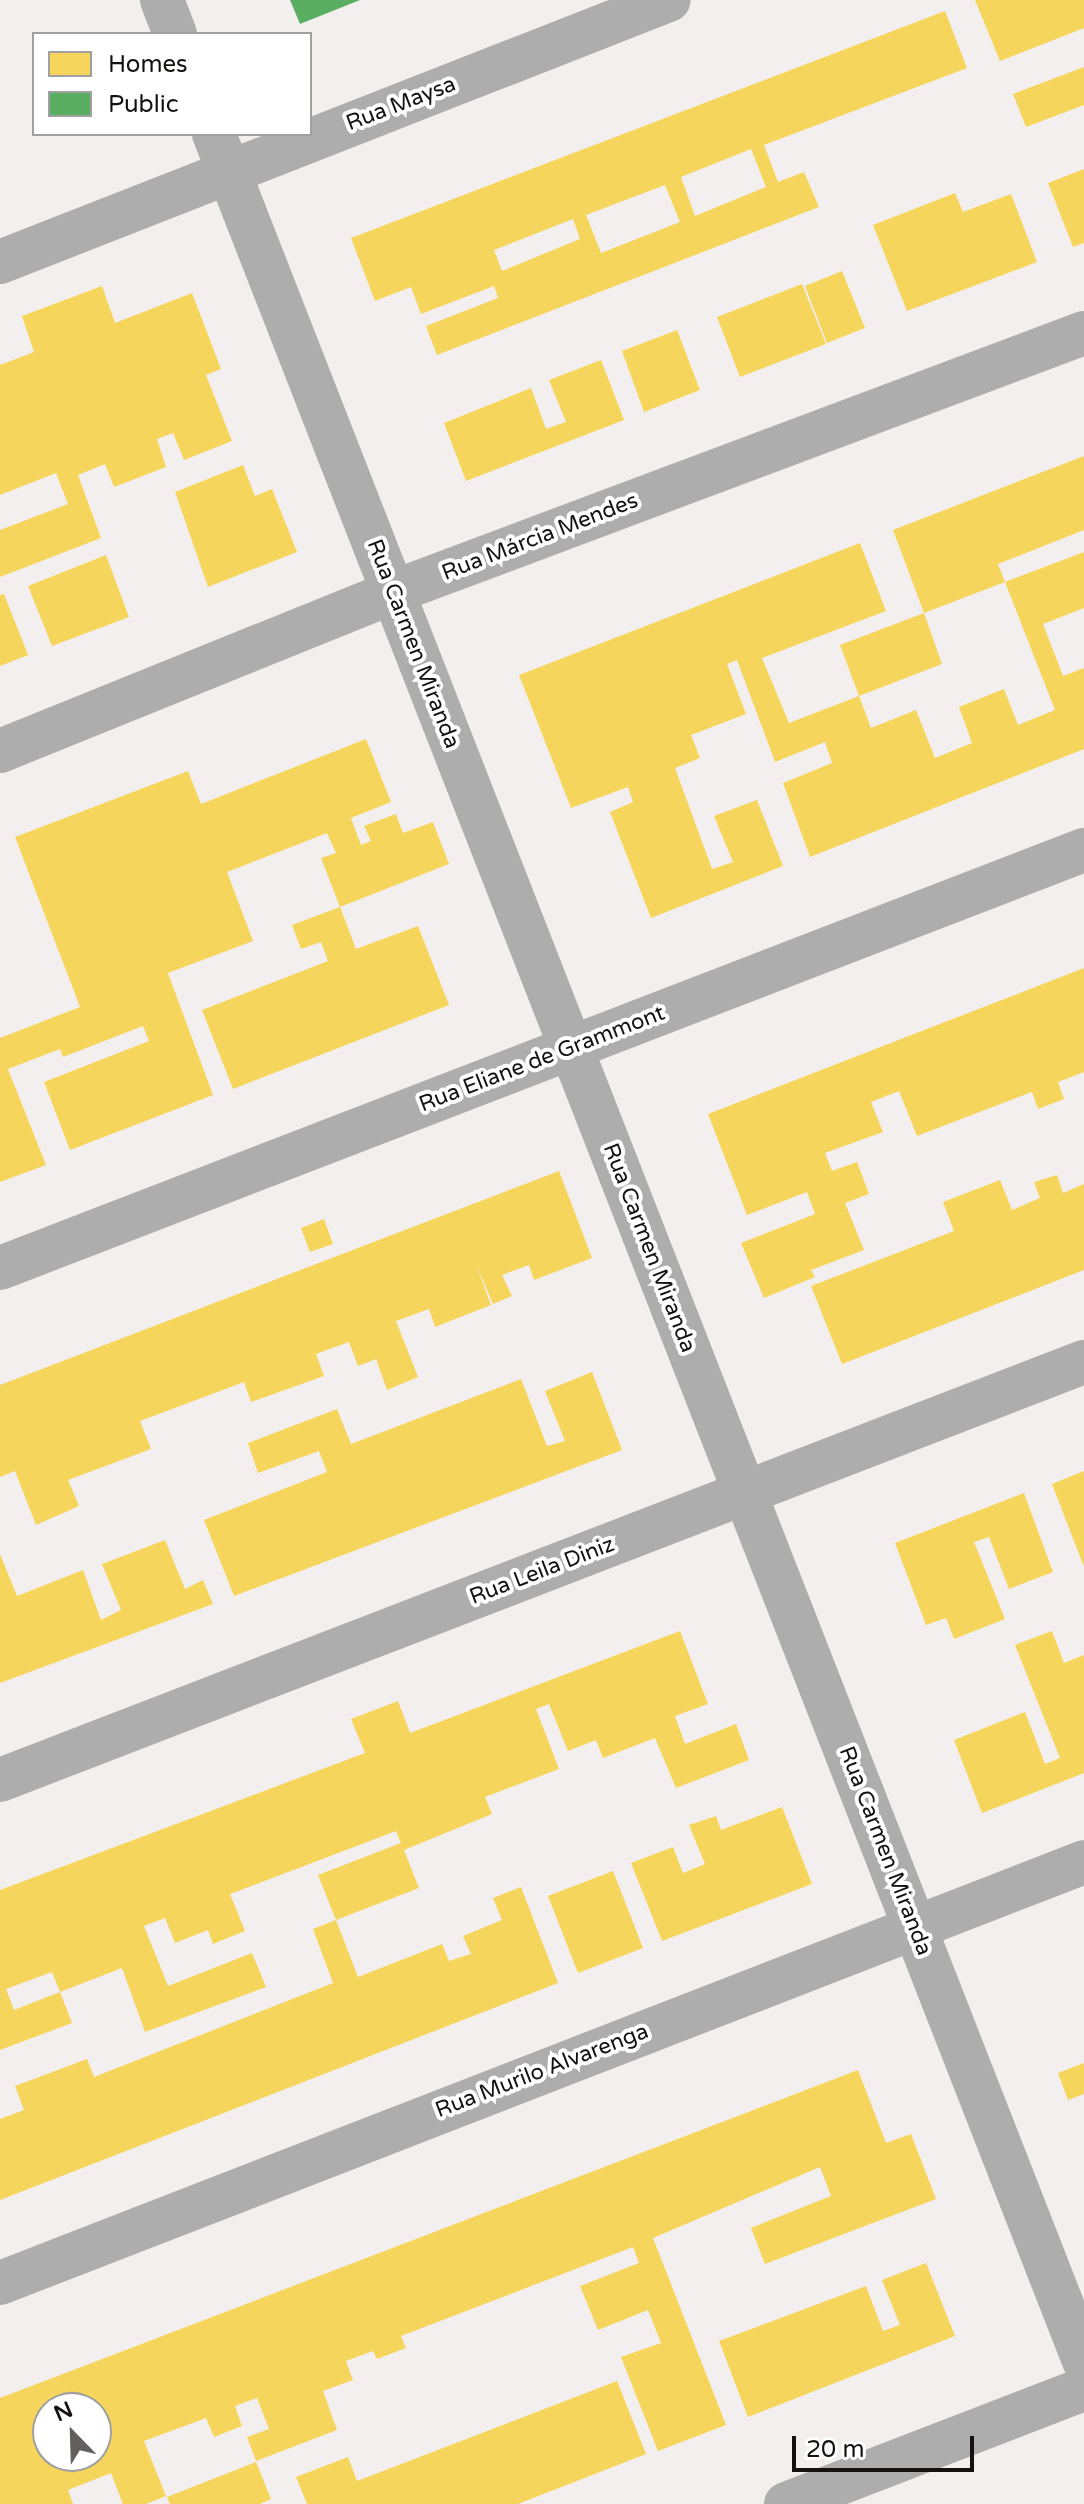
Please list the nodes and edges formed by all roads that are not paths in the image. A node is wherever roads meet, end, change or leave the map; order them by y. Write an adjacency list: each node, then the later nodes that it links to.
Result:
1 (162, 0): 3 (street)
2 (669, 0): 4 (street, Rua Maysa)
3 (174, 32)
4 (312, 122)
5 (271, 136): 6 (street, Rua Maysa)
6 (221, 153): 7 (street, Rua Maysa); 9 (street, Rua Carmen Miranda)
7 (0, 262)
8 (1084, 333): 9 (street, Rua Márcia Mendes)
9 (393, 592): 10 (street, Rua Márcia Mendes); 12 (street, Rua Carmen Miranda)
10 (0, 751)
11 (1084, 850): 12 (street, Rua Eliane de Grammont)
12 (571, 1047): 13 (street, Rua Eliane de Grammont); 15 (street, Rua Carmen Miranda)
13 (0, 1268)
14 (1084, 1362): 15 (street, Rua Leila Diniz)
15 (745, 1492): 16 (street, Rua Leila Diniz); 18 (street, Rua Carmen Miranda)
16 (0, 1780)
17 (1084, 1862): 18 (street, Rua Murilo Alvarenga)
18 (915, 1926): 19 (street, Rua Murilo Alvarenga); 20 (street, Rua Carmen Miranda)
19 (0, 2283)
20 (1084, 2361)
21 (1084, 2389): 22 (street)
22 (786, 2504)

